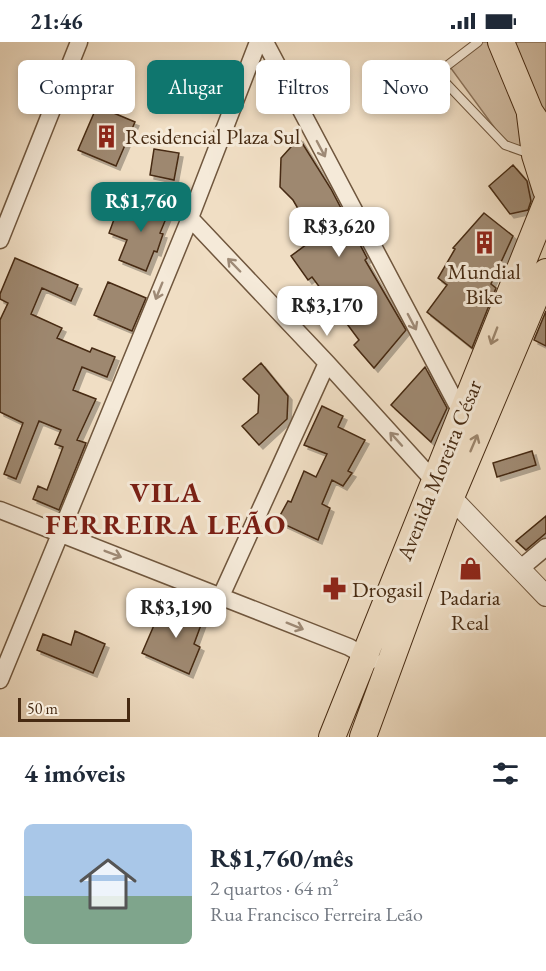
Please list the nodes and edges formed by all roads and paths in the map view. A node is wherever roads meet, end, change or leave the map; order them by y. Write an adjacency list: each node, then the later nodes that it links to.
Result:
1 (79, 42): 12 (street)
2 (258, 42): 11 (street)
3 (265, 42): 15 (street, one-way to 15)
4 (478, 42): 8 (lane)
5 (501, 42): 7 (main road)
6 (514, 42): 7 (main road)
7 (514, 70): 8 (main road)
8 (540, 146): 9 (main road)
9 (546, 190)
10 (546, 204): 15 (main road, Avenida Moreira César, one-way to 15)
11 (190, 218): 14 (street, one-way to 11); 18 (street, one-way to 18)
12 (0, 240)
13 (546, 272): 16 (main road, Avenida Moreira César, one-way to 13)
14 (327, 363): 16 (street, one-way to 14); 21 (street)
15 (462, 416): 16 (main road, Avenida Moreira César)
16 (443, 489): 20 (street); 23 (main road, Avenida Moreira César); 24 (main road, Avenida Moreira César)
17 (0, 510): 18 (street)
18 (61, 534): 21 (street, one-way to 21); 26 (street)
19 (546, 547): 20 (street)
20 (521, 568): 22 (street)
21 (221, 596): 24 (street, one-way to 24)
22 (546, 596)
23 (404, 630): 24 (street); 25 (main road, Avenida Moreira César)
24 (360, 650): 25 (street); 27 (main road, Avenida Moreira César)
25 (390, 670): 28 (main road, Avenida Moreira César)
26 (0, 680)
27 (332, 737)
28 (363, 737)

